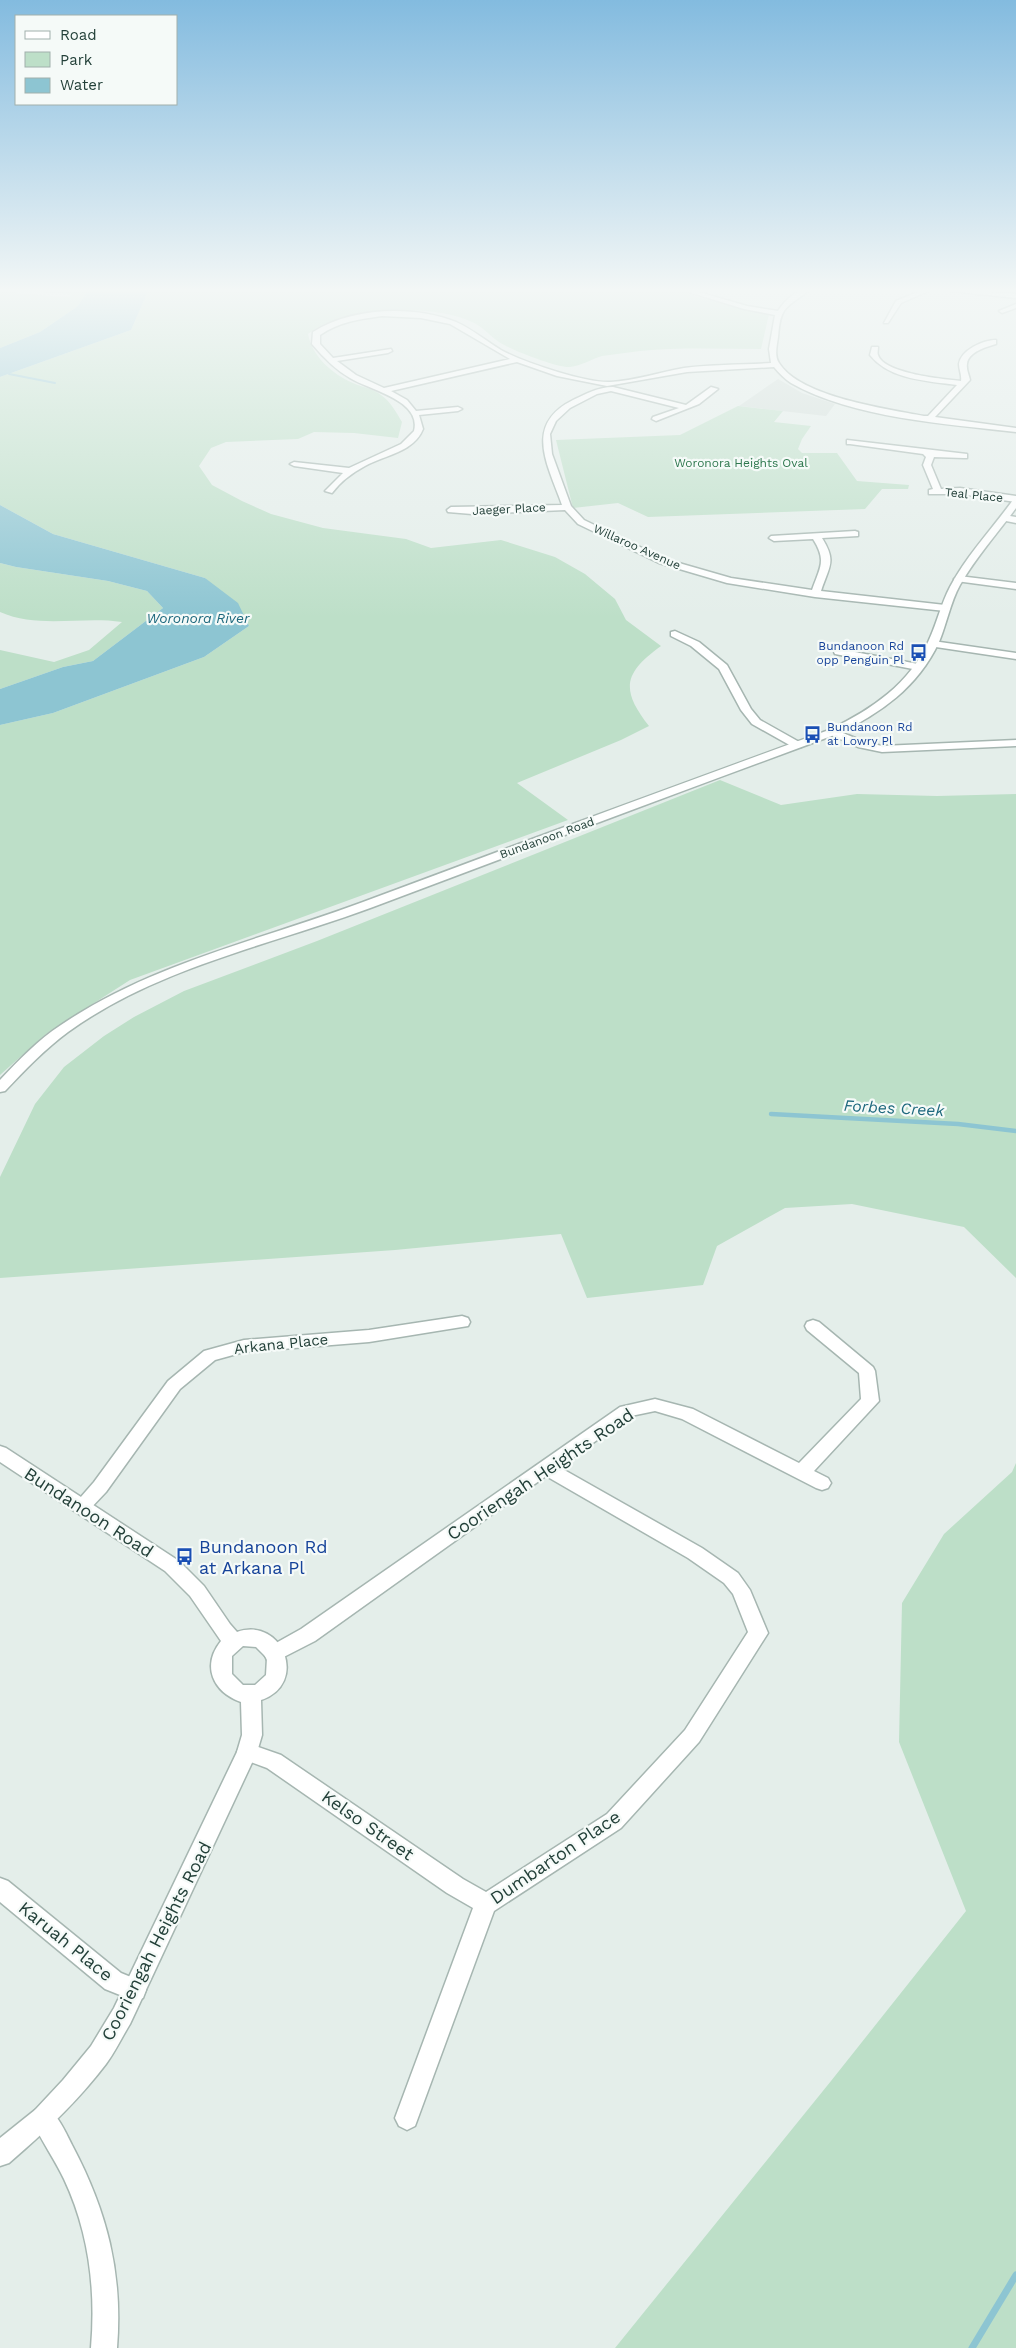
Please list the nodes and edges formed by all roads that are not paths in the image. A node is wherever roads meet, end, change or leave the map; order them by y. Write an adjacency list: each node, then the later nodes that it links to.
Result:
1 (399, 399): 9 (street)
2 (585, 399): 20 (street, Willaroo Avenue)
3 (654, 399): 7 (street)
4 (703, 399): 7 (street)
5 (832, 399): 10 (street)
6 (949, 399): 10 (street)
7 (685, 407): 11 (street)
8 (458, 409): 9 (street)
9 (415, 413): 17 (street)
10 (931, 418): 12 (street)
11 (656, 419)
12 (1016, 430)
13 (850, 442): 14 (street)
14 (929, 454): 15 (street); 19 (street, Teal Place)
15 (964, 456)
16 (294, 464): 17 (street)
17 (351, 471): 18 (street)
18 (329, 491)
19 (1016, 501): 22 (street, Bundanoon Road)
20 (567, 507): 21 (street, Jaeger Place); 28 (street, Willaroo Avenue)
21 (451, 510)
22 (1010, 519): 26 (street, Bundanoon Road)
23 (855, 534): 24 (street)
24 (816, 536): 25 (street); 28 (street)
25 (774, 538)
26 (958, 579): 27 (street); 29 (street, Bundanoon Road)
27 (1016, 586)
28 (814, 594): 29 (street, Willaroo Avenue)
29 (945, 608): 31 (street, Bundanoon Road)
30 (675, 634): 37 (street)
31 (933, 644): 33 (street); 34 (street, Bundanoon Road)
32 (839, 652): 34 (street)
33 (1016, 656)
34 (918, 667): 35 (street, Bundanoon Road)
35 (833, 732): 36 (street); 37 (street, Bundanoon Road)
36 (1016, 742)
37 (797, 745): 38 (street, Bundanoon Road)
38 (0, 1088)
39 (462, 1322): 45 (street, Arkana Place)
40 (813, 1326): 43 (street)
41 (0, 1453): 45 (street, Bundanoon Road)
42 (546, 1468): 43 (street, Cooriengah Heights Road); 47 (street, Cooriengah Heights Road); 51 (street, Dumbarton Place)
43 (801, 1473): 44 (street, Cooriengah Heights Road)
44 (822, 1483)
45 (82, 1506): 46 (street, Bundanoon Road)
46 (234, 1641): 47 (street); 48 (street)
47 (274, 1654): 48 (street)
48 (251, 1695): 49 (street, Cooriengah Heights Road)
49 (247, 1752): 51 (street, Kelso Street); 52 (street, Cooriengah Heights Road)
50 (0, 1888): 52 (street, Karuah Place)
51 (486, 1904): 54 (street, Dumbarton Place)
52 (135, 1990): 53 (street, Cooriengah Heights Road)
53 (43, 2118): 55 (street, Cooriengah Heights Road); 56 (street)
54 (407, 2118)
55 (0, 2154)
56 (104, 2348)

